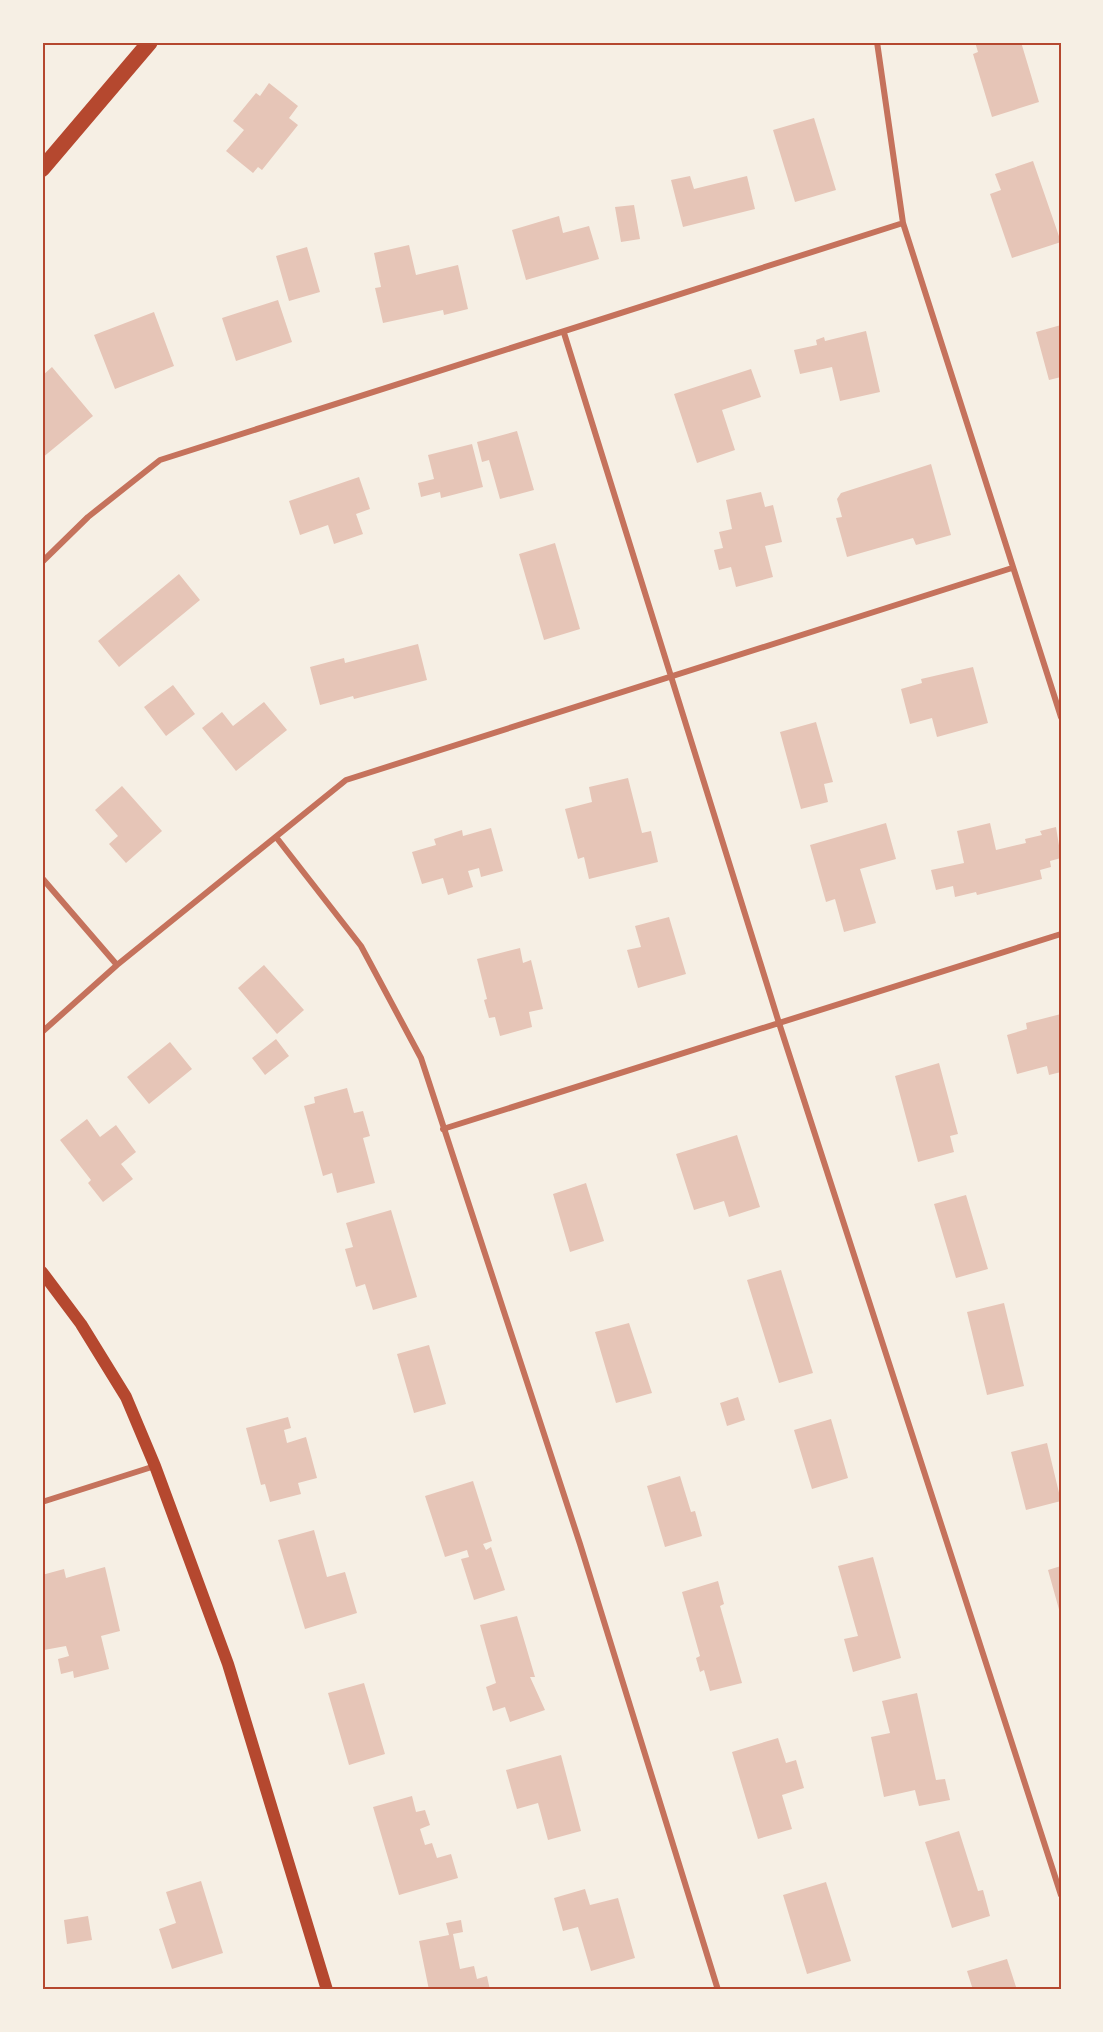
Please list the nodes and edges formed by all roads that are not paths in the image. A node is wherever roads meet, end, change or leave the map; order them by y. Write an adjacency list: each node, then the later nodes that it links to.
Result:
1 (150, 42): 3 (highway)
2 (877, 42): 4 (street)
3 (42, 170)
4 (903, 223): 5 (street); 7 (street)
5 (564, 333): 6 (street); 8 (street)
6 (42, 562)
7 (1012, 568): 8 (street); 9 (street)
8 (672, 675): 10 (street); 14 (street)
9 (1061, 717)
10 (276, 837): 13 (street); 16 (street)
11 (42, 878): 13 (street)
12 (1061, 934): 14 (street)
13 (117, 965): 15 (street)
14 (779, 1023): 16 (street); 20 (street)
15 (42, 1032)
16 (443, 1129): 22 (street)
17 (42, 1272): 18 (main road)
18 (155, 1466): 19 (street); 21 (main road)
19 (42, 1502)
20 (1061, 1895)
21 (327, 1990)
22 (718, 1990)

